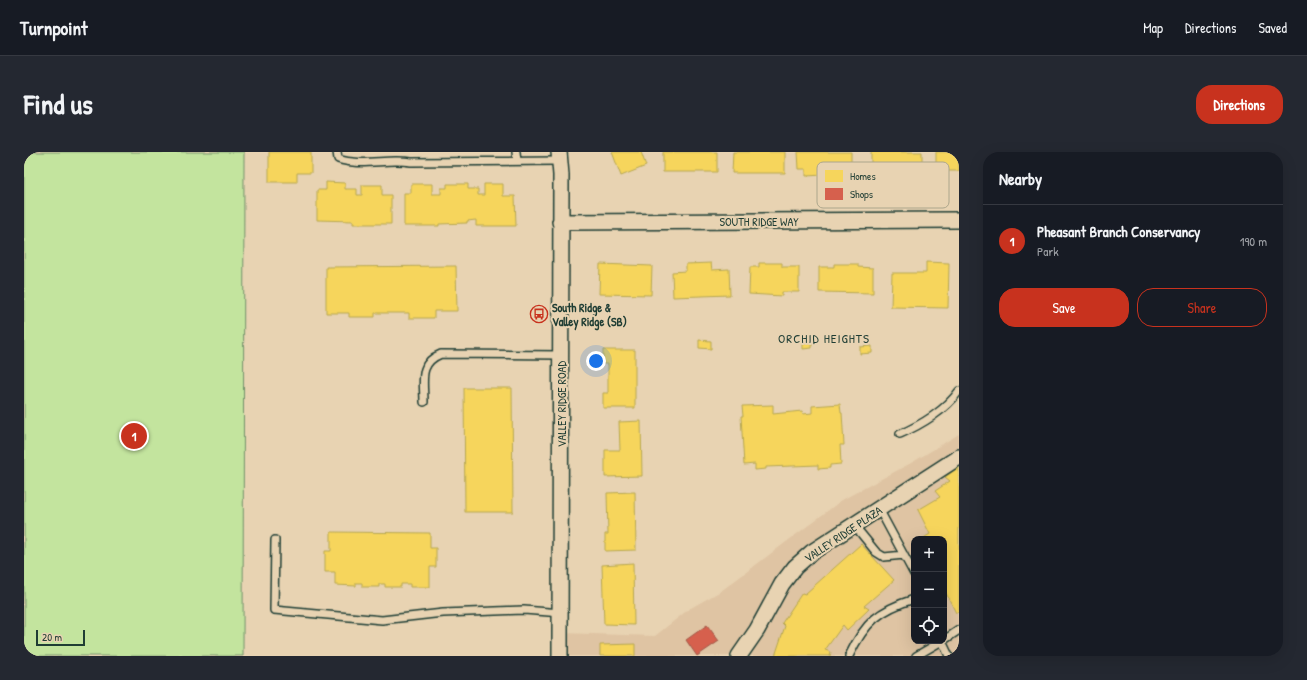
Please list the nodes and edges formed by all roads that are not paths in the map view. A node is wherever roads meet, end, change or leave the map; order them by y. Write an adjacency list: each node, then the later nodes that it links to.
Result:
1 (337, 152): 4 (lane)
2 (516, 152): 4 (lane)
3 (559, 157): 4 (lane); 6 (street, VALLEY RIDGE ROAD)
4 (516, 161)
5 (959, 220): 6 (street, SOUTH RIDGE WAY)
6 (560, 222): 7 (street, VALLEY RIDGE ROAD)
7 (561, 355): 9 (lane); 18 (street, VALLEY RIDGE ROAD)
8 (959, 391): 10 (lane)
9 (424, 402)
10 (900, 434)
11 (959, 457): 12 (street, VALLEY RIDGE PLAZA)
12 (879, 509): 13 (street, VALLEY RIDGE PLAZA); 15 (lane)
13 (854, 525): 15 (lane); 24 (street, VALLEY RIDGE PLAZA)
14 (275, 540): 18 (lane)
15 (904, 555): 16 (lane)
16 (913, 572)
17 (911, 600): 25 (lane)
18 (560, 613): 23 (street, VALLEY RIDGE ROAD)
19 (959, 630): 20 (lane)
20 (947, 638)
21 (938, 644): 26 (lane)
22 (944, 644): 27 (lane)
23 (560, 656)
24 (739, 656)
25 (849, 656)
26 (916, 656)
27 (949, 656)

